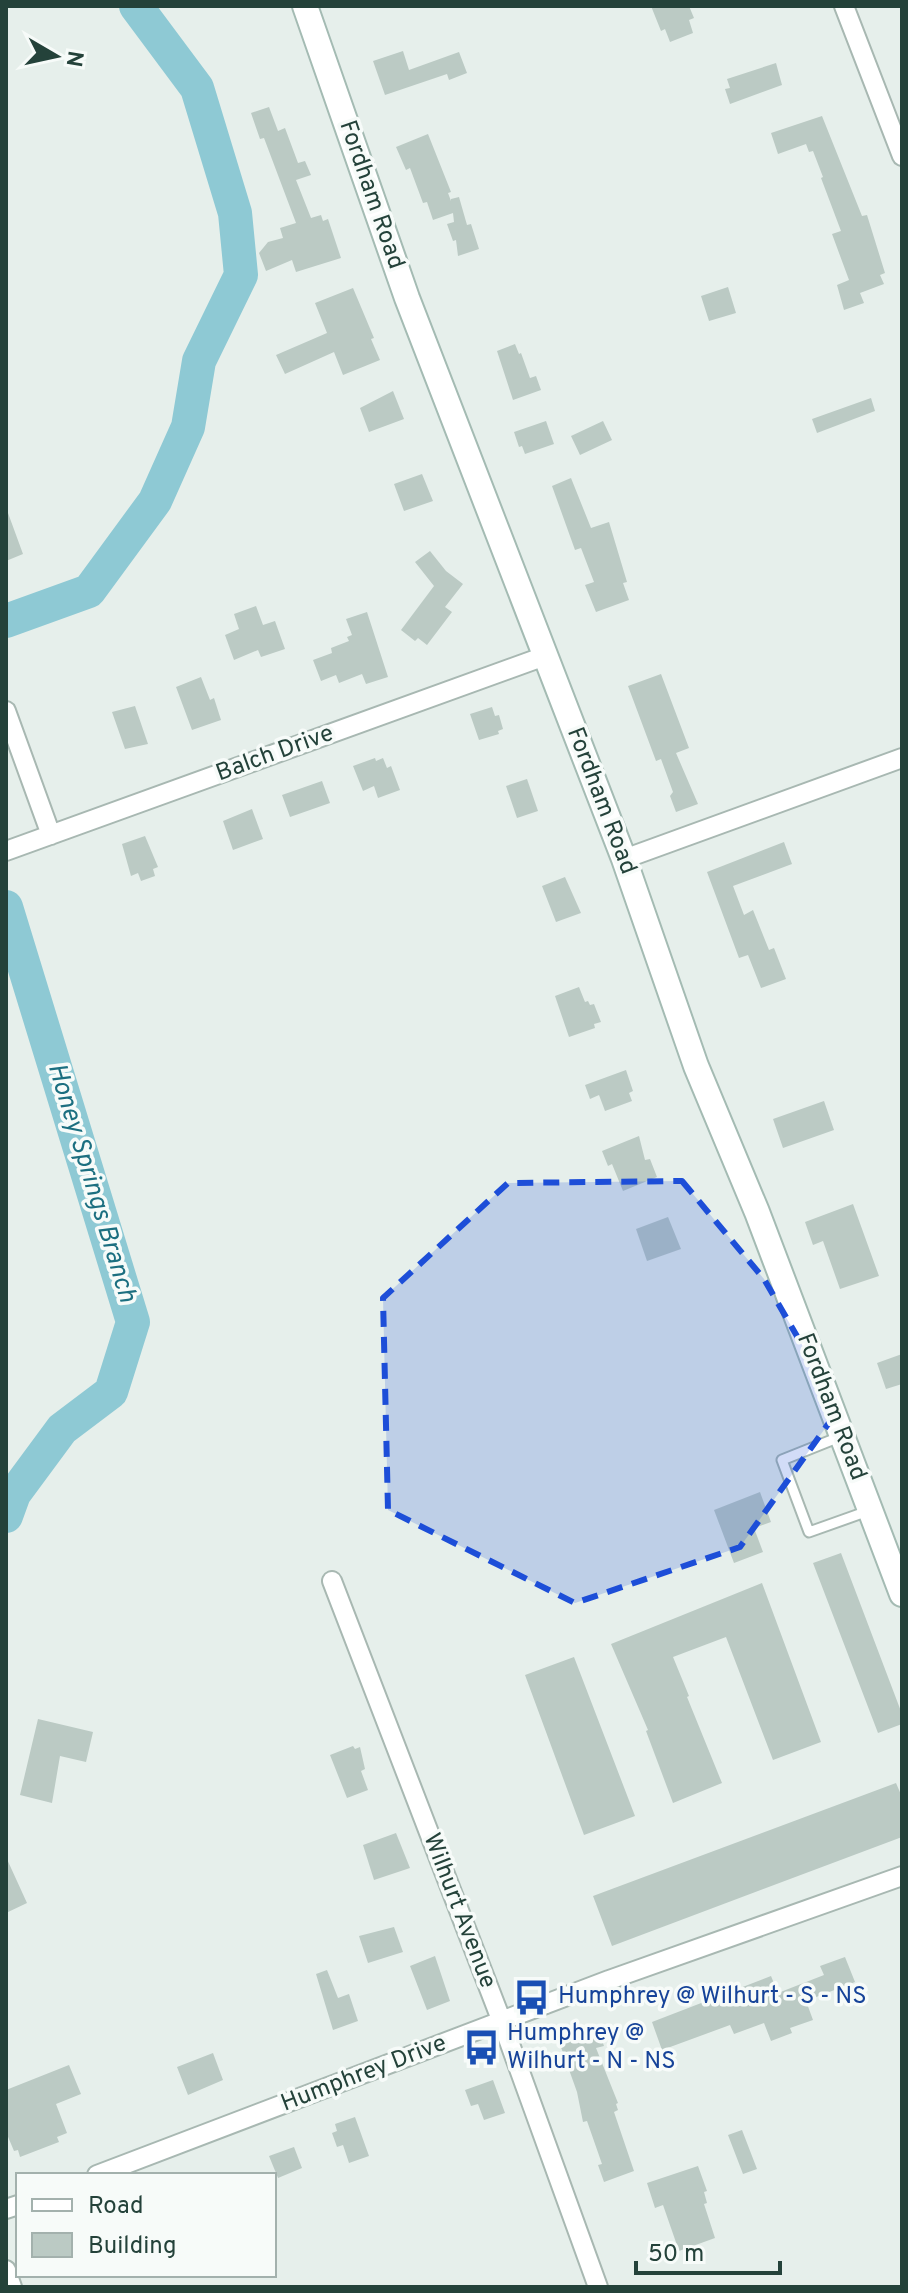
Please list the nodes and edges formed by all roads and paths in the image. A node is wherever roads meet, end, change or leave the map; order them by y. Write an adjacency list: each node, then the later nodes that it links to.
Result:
1 (305, 6): 4 (street, Fordham Road)
2 (844, 6): 3 (street)
3 (902, 156)
4 (545, 656): 7 (street, Balch Drive); 9 (street, Fordham Road)
5 (6, 711): 7 (street)
6 (902, 758): 9 (street)
7 (51, 835): 8 (street, Balch Drive)
8 (6, 851)
9 (624, 859): 10 (street, Fordham Road)
10 (842, 1436): 11 (street, Fordham Road); 11 (lane)
11 (870, 1510): 13 (street, Fordham Road)
12 (332, 1581): 15 (street, Wilhurt Avenue)
13 (901, 1591)
14 (902, 1876): 15 (street, Humphrey Drive)
15 (502, 2022): 16 (street, Humphrey Drive); 19 (street, Wilhurt Avenue)
16 (102, 2173)
17 (6, 2270): 18 (street)
18 (12, 2287)
19 (598, 2287)

